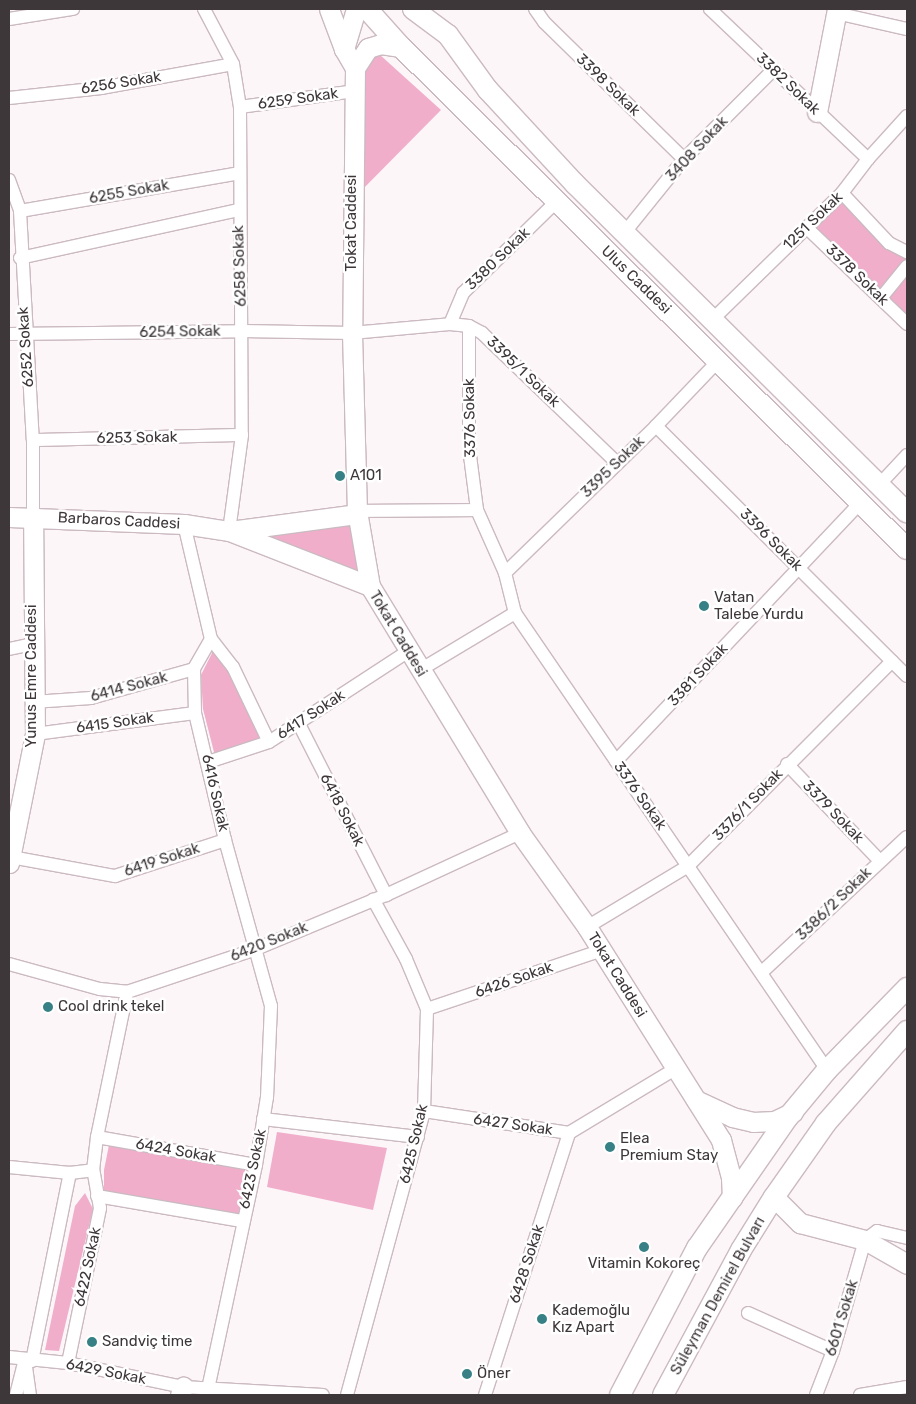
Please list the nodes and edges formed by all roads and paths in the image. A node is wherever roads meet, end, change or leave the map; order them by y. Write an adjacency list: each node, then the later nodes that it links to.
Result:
1 (73, 9): 11 (street)
2 (204, 9): 16 (street, 6258 Sokak)
3 (329, 9): 15 (street, Tokat Caddesi)
4 (356, 9): 15 (street)
5 (366, 9): 14 (main road, Ulus Caddesi)
6 (413, 9): 13 (main road, Ulus Caddesi)
7 (431, 9): 13 (street)
8 (535, 9): 25 (street, 3398 Sokak)
9 (710, 9): 18 (street, 3382 Sokak)
10 (837, 11): 12 (street); 22 (street)
11 (9, 19)
12 (907, 29)
13 (448, 35): 33 (main road, Ulus Caddesi)
14 (401, 47): 17 (street); 29 (main road, Ulus Caddesi)
15 (344, 49): 17 (street, Tokat Caddesi)
16 (233, 64): 20 (street, 6256 Sokak); 21 (street, 6258 Sokak)
17 (355, 68): 19 (street, Tokat Caddesi)
18 (773, 70): 22 (street, 3382 Sokak); 25 (street, 3408 Sokak)
19 (356, 92): 21 (street, 6259 Sokak); 43 (street, Tokat Caddesi)
20 (9, 98)
21 (240, 107): 26 (street, 6258 Sokak)
22 (817, 112): 24 (street, 3382 Sokak)
23 (907, 116): 24 (street, 1251 Sokak)
24 (868, 158): 28 (street, 1251 Sokak)
25 (684, 159): 33 (street, 3408 Sokak)
26 (239, 173): 30 (street, 6258 Sokak); 31 (street, 6255 Sokak)
27 (9, 180): 31 (street, 6252 Sokak)
28 (842, 193): 32 (street, 1251 Sokak); 34 (street)
29 (556, 202): 39 (street, 3380 Sokak); 46 (main road, Ulus Caddesi)
30 (238, 210): 35 (street); 42 (street, 6258 Sokak)
31 (20, 211): 35 (street, 6252 Sokak)
32 (806, 227): 37 (street, 3378 Sokak); 38 (street, 1251 Sokak)
33 (625, 232): 38 (main road, Ulus Caddesi)
34 (907, 252)
35 (20, 258): 45 (street, 6252 Sokak)
36 (907, 266): 37 (street)
37 (881, 298): 40 (street, 3378 Sokak)
38 (712, 320): 52 (main road, Ulus Caddesi)
39 (450, 324): 41 (street); 43 (street)
40 (907, 324)
41 (470, 326): 51 (street, 3395/1 Sokak); 54 (street, 3376 Sokak)
42 (243, 331): 43 (street, 6254 Sokak); 45 (street, 6254 Sokak); 48 (street, 6258 Sokak)
43 (352, 333): 55 (street, Tokat Caddesi)
44 (9, 334): 45 (street, 6254 Sokak)
45 (25, 334): 49 (street, 6252 Sokak)
46 (719, 360): 47 (street, 3395 Sokak); 53 (main road, Ulus Caddesi)
47 (656, 426): 51 (street, 3395 Sokak); 62 (street, 3396 Sokak)
48 (242, 435): 49 (street, 6253 Sokak); 60 (street, 6258 Sokak)
49 (33, 440): 57 (street, 6252 Sokak)
50 (907, 455): 52 (street)
51 (616, 462): 63 (street, 3395 Sokak)
52 (879, 485): 56 (main road, Ulus Caddesi)
53 (862, 501): 61 (main road, Ulus Caddesi); 62 (street, 3381 Sokak)
54 (477, 510): 55 (street); 63 (street, 3376 Sokak)
55 (357, 512): 60 (street, Barbaros Caddesi); 64 (street, Tokat Caddesi)
56 (907, 512)
57 (33, 516): 58 (street, Barbaros Caddesi); 59 (street, Barbaros Caddesi); 67 (street, Yunus Emre Caddesi)
58 (9, 517)
59 (184, 524): 60 (street, Barbaros Caddesi); 66 (street)
60 (229, 531): 64 (street, Barbaros Caddesi)
61 (907, 549)
62 (799, 568): 70 (street, 3396 Sokak); 79 (street, 3381 Sokak)
63 (506, 573): 65 (street, 3376 Sokak)
64 (370, 586): 69 (street, Tokat Caddesi)
65 (515, 613): 72 (street); 79 (street, 3376 Sokak)
66 (211, 639): 71 (street); 78 (street)
67 (33, 644): 68 (street); 74 (street, Yunus Emre Caddesi)
68 (9, 648)
69 (407, 652): 72 (street, Tokat Caddesi); 76 (street, 6417 Sokak)
70 (892, 661): 73 (street, 3396 Sokak); 81 (street, 3376/1 Sokak)
71 (194, 669): 74 (street, 6414 Sokak); 75 (street, 6416 Sokak)
72 (420, 670): 83 (street, Tokat Caddesi)
73 (907, 676)
74 (33, 702): 77 (street, Yunus Emre Caddesi)
75 (195, 713): 77 (street, 6415 Sokak); 80 (street, 6416 Sokak)
76 (299, 724): 78 (street, 6417 Sokak); 89 (street, 6418 Sokak)
77 (36, 734): 82 (street, Yunus Emre Caddesi)
78 (269, 742): 80 (street, 6417 Sokak)
79 (616, 761): 88 (street, 3376 Sokak)
80 (208, 762): 85 (street, 6416 Sokak)
81 (787, 764): 87 (street, 3379 Sokak); 88 (street, 3376/1 Sokak)
82 (16, 799): 86 (street, Yunus Emre Caddesi)
83 (520, 834): 89 (street, 6420 Sokak); 91 (street, Tokat Caddesi)
84 (907, 837): 87 (street, 3386/2 Sokak)
85 (225, 840): 86 (street, 6419 Sokak); 92 (street, 6416 Sokak)
86 (10, 860)
87 (880, 860): 95 (street, 3386/2 Sokak)
88 (688, 866): 91 (street, 3376/1 Sokak); 95 (street, 3376 Sokak)
89 (386, 895): 90 (street, 6420 Sokak)
90 (373, 899): 92 (street, 6420 Sokak); 98 (street, 6425 Sokak)
91 (587, 927): 93 (street, Tokat Caddesi)
92 (256, 949): 97 (street, 6420 Sokak); 105 (street, 6423 Sokak)
93 (602, 950): 98 (street, 6426 Sokak); 100 (street, Tokat Caddesi)
94 (9, 964): 97 (street, 6420 Sokak)
95 (762, 972): 101 (street, 3376 Sokak)
96 (907, 988): 101 (main road)
97 (127, 992): 107 (street, 6422 Sokak)
98 (427, 1009): 103 (street, 6425 Sokak)
99 (906, 1034): 114 (main road, Süleyman Demirel Bulvarı)
100 (675, 1069): 102 (street, Tokat Caddesi); 106 (street, 6427 Sokak)
101 (827, 1070): 104 (main road)
102 (693, 1098): 104 (street); 115 (street, Tokat Caddesi)
103 (424, 1112): 106 (street, 6427 Sokak); 108 (street, 6425 Sokak)
104 (792, 1112): 115 (main road)
105 (263, 1119): 108 (street); 109 (street, 6423 Sokak)
106 (569, 1133): 133 (street, 6428 Sokak)
107 (97, 1137): 109 (street, 6424 Sokak); 111 (street, 6422 Sokak)
108 (418, 1137): 132 (street, 6425 Sokak)
109 (256, 1165): 116 (street, 6423 Sokak)
110 (9, 1167): 112 (street)
111 (93, 1170): 112 (street); 113 (street, 6422 Sokak)
112 (70, 1174): 123 (street)
113 (97, 1196): 116 (street); 124 (street, 6422 Sokak)
114 (774, 1197): 118 (street); 135 (main road, Süleyman Demirel Bulvarı)
115 (732, 1198): 134 (main road)
116 (242, 1221): 126 (street, 6423 Sokak)
117 (907, 1238): 118 (street)
118 (866, 1240): 119 (street); 121 (street, 6601 Sokak)
119 (907, 1264)
120 (748, 1313): 121 (street)
121 (833, 1351): 136 (street, 6601 Sokak)
122 (9, 1357): 123 (street, 6429 Sokak)
123 (28, 1360): 124 (street, 6429 Sokak); 128 (street); 129 (street)
124 (68, 1363): 127 (street, 6429 Sokak)
125 (907, 1387): 137 (street)
126 (208, 1388): 127 (street, 6429 Sokak); 130 (street, 6429 Sokak)
127 (181, 1391)
128 (16, 1395)
129 (30, 1395)
130 (303, 1395): 131 (street, 6429 Sokak)
131 (323, 1395)
132 (347, 1395)
133 (485, 1395)
134 (620, 1395)
135 (663, 1395)
136 (816, 1395)
137 (860, 1395)

